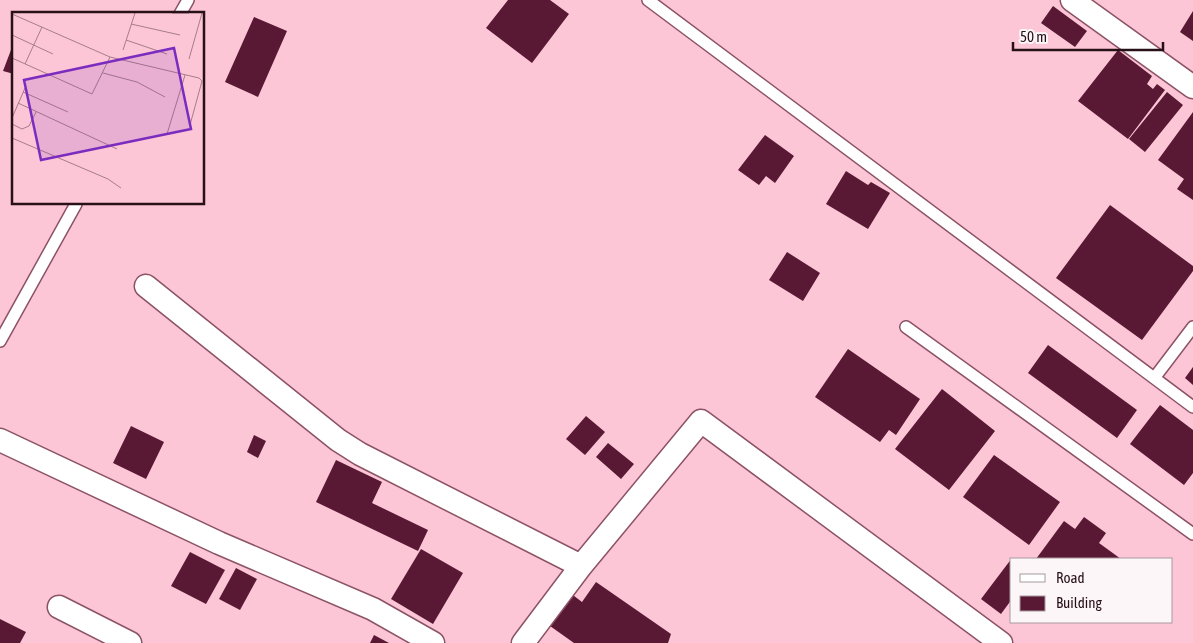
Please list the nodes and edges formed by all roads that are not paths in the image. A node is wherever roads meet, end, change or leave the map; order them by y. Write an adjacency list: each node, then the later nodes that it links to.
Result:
1 (188, 0): 4 (lane)
2 (648, 0): 11 (lane)
3 (1072, 0): 5 (street)
4 (181, 12)
5 (1193, 87)
6 (75, 205): 10 (lane)
7 (146, 286): 15 (street)
8 (906, 327): 14 (lane)
9 (1193, 327): 11 (lane)
10 (0, 342)
11 (1154, 378): 12 (lane)
12 (1193, 407)
13 (0, 440): 18 (street)
14 (1193, 534)
15 (581, 566): 19 (street); 20 (street)
16 (59, 607): 17 (street)
17 (130, 643)
18 (433, 643)
19 (523, 643)
20 (1001, 643)

